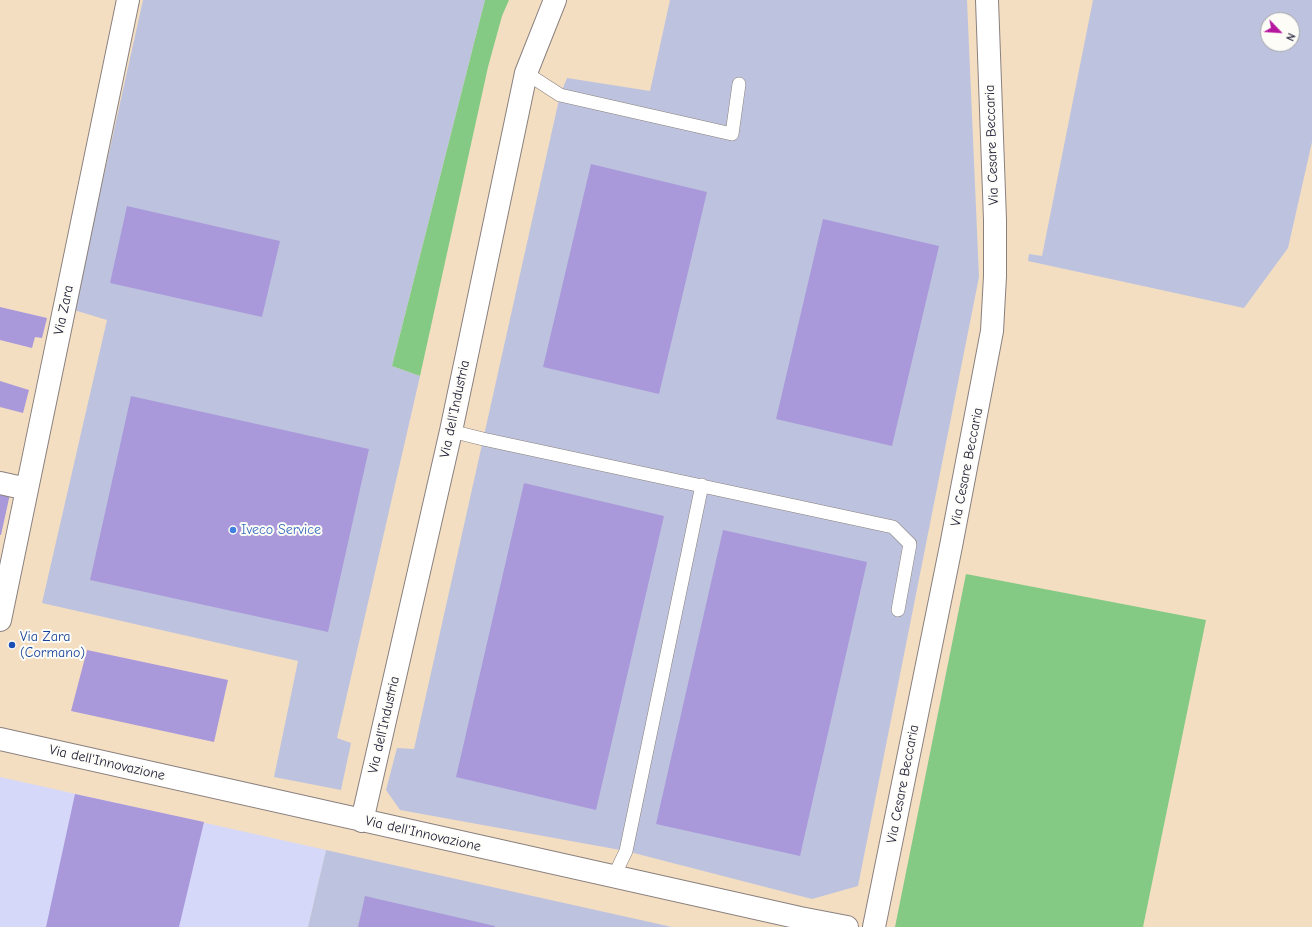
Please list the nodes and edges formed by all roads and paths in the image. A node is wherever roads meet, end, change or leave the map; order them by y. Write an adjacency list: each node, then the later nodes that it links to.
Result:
1 (128, 0): 9 (street, Via Zara)
2 (555, 0): 4 (street, Via dell'Industria)
3 (987, 0): 16 (street, Via Cesare Beccaria)
4 (526, 73): 5 (lane); 6 (street, Via dell'Industria)
5 (739, 84)
6 (451, 431): 8 (lane); 13 (street, Via dell'Industria)
7 (0, 483): 9 (street)
8 (702, 485): 10 (lane); 14 (lane)
9 (27, 489): 11 (street, Via Zara)
10 (898, 610)
11 (0, 620)
12 (0, 739): 13 (street, Via dell'Innovazione)
13 (362, 820): 14 (street, Via dell'Innovazione)
14 (614, 876): 15 (street, Via dell'Innovazione)
15 (847, 927)
16 (874, 927)

